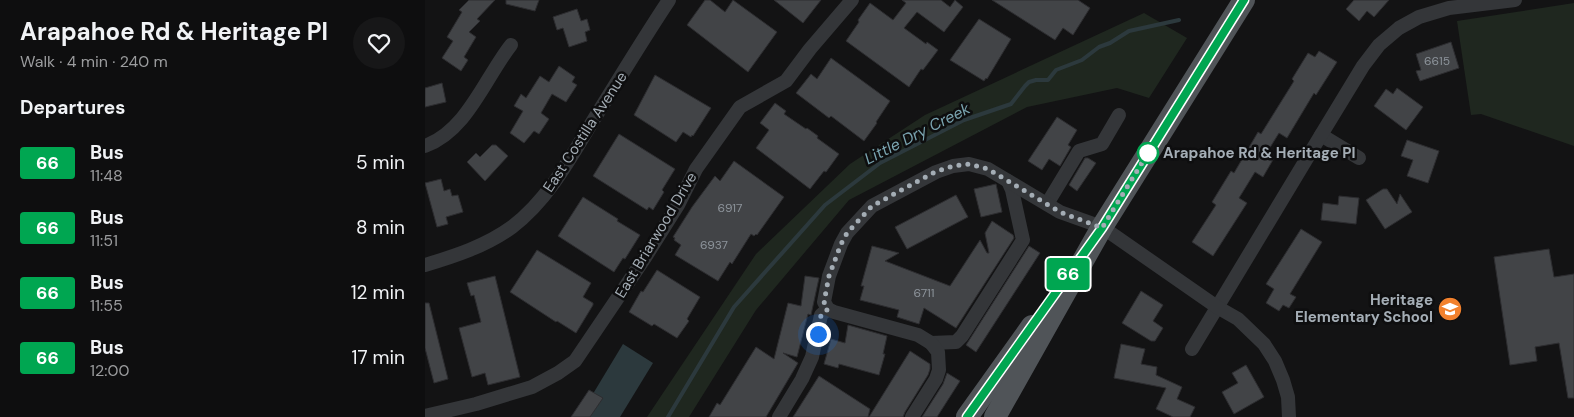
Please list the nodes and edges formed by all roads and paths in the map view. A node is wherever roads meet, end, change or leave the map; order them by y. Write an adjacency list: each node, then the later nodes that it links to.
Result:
1 (669, 0): 13 (street, East Costilla Avenue)
2 (852, 0): 18 (street, East Briarwood Drive)
3 (1244, 0): 12 (main road)
4 (1515, 0): 7 (street)
5 (511, 45): 8 (street)
6 (1119, 115): 11 (street)
7 (1321, 135): 9 (street); 14 (street)
8 (425, 146)
9 (1359, 158)
10 (1008, 181): 11 (street); 15 (street); 16 (street)
11 (1047, 204): 12 (street)
12 (1102, 228): 14 (street); 21 (main road); 22 (main road)
13 (425, 265)
14 (1217, 307): 17 (street); 23 (street)
15 (828, 309): 16 (street); 19 (street)
16 (931, 343): 20 (street)
17 (1192, 349)
18 (425, 416)
19 (779, 417)
20 (912, 417)
21 (967, 417)
22 (995, 417)
23 (1289, 417)

